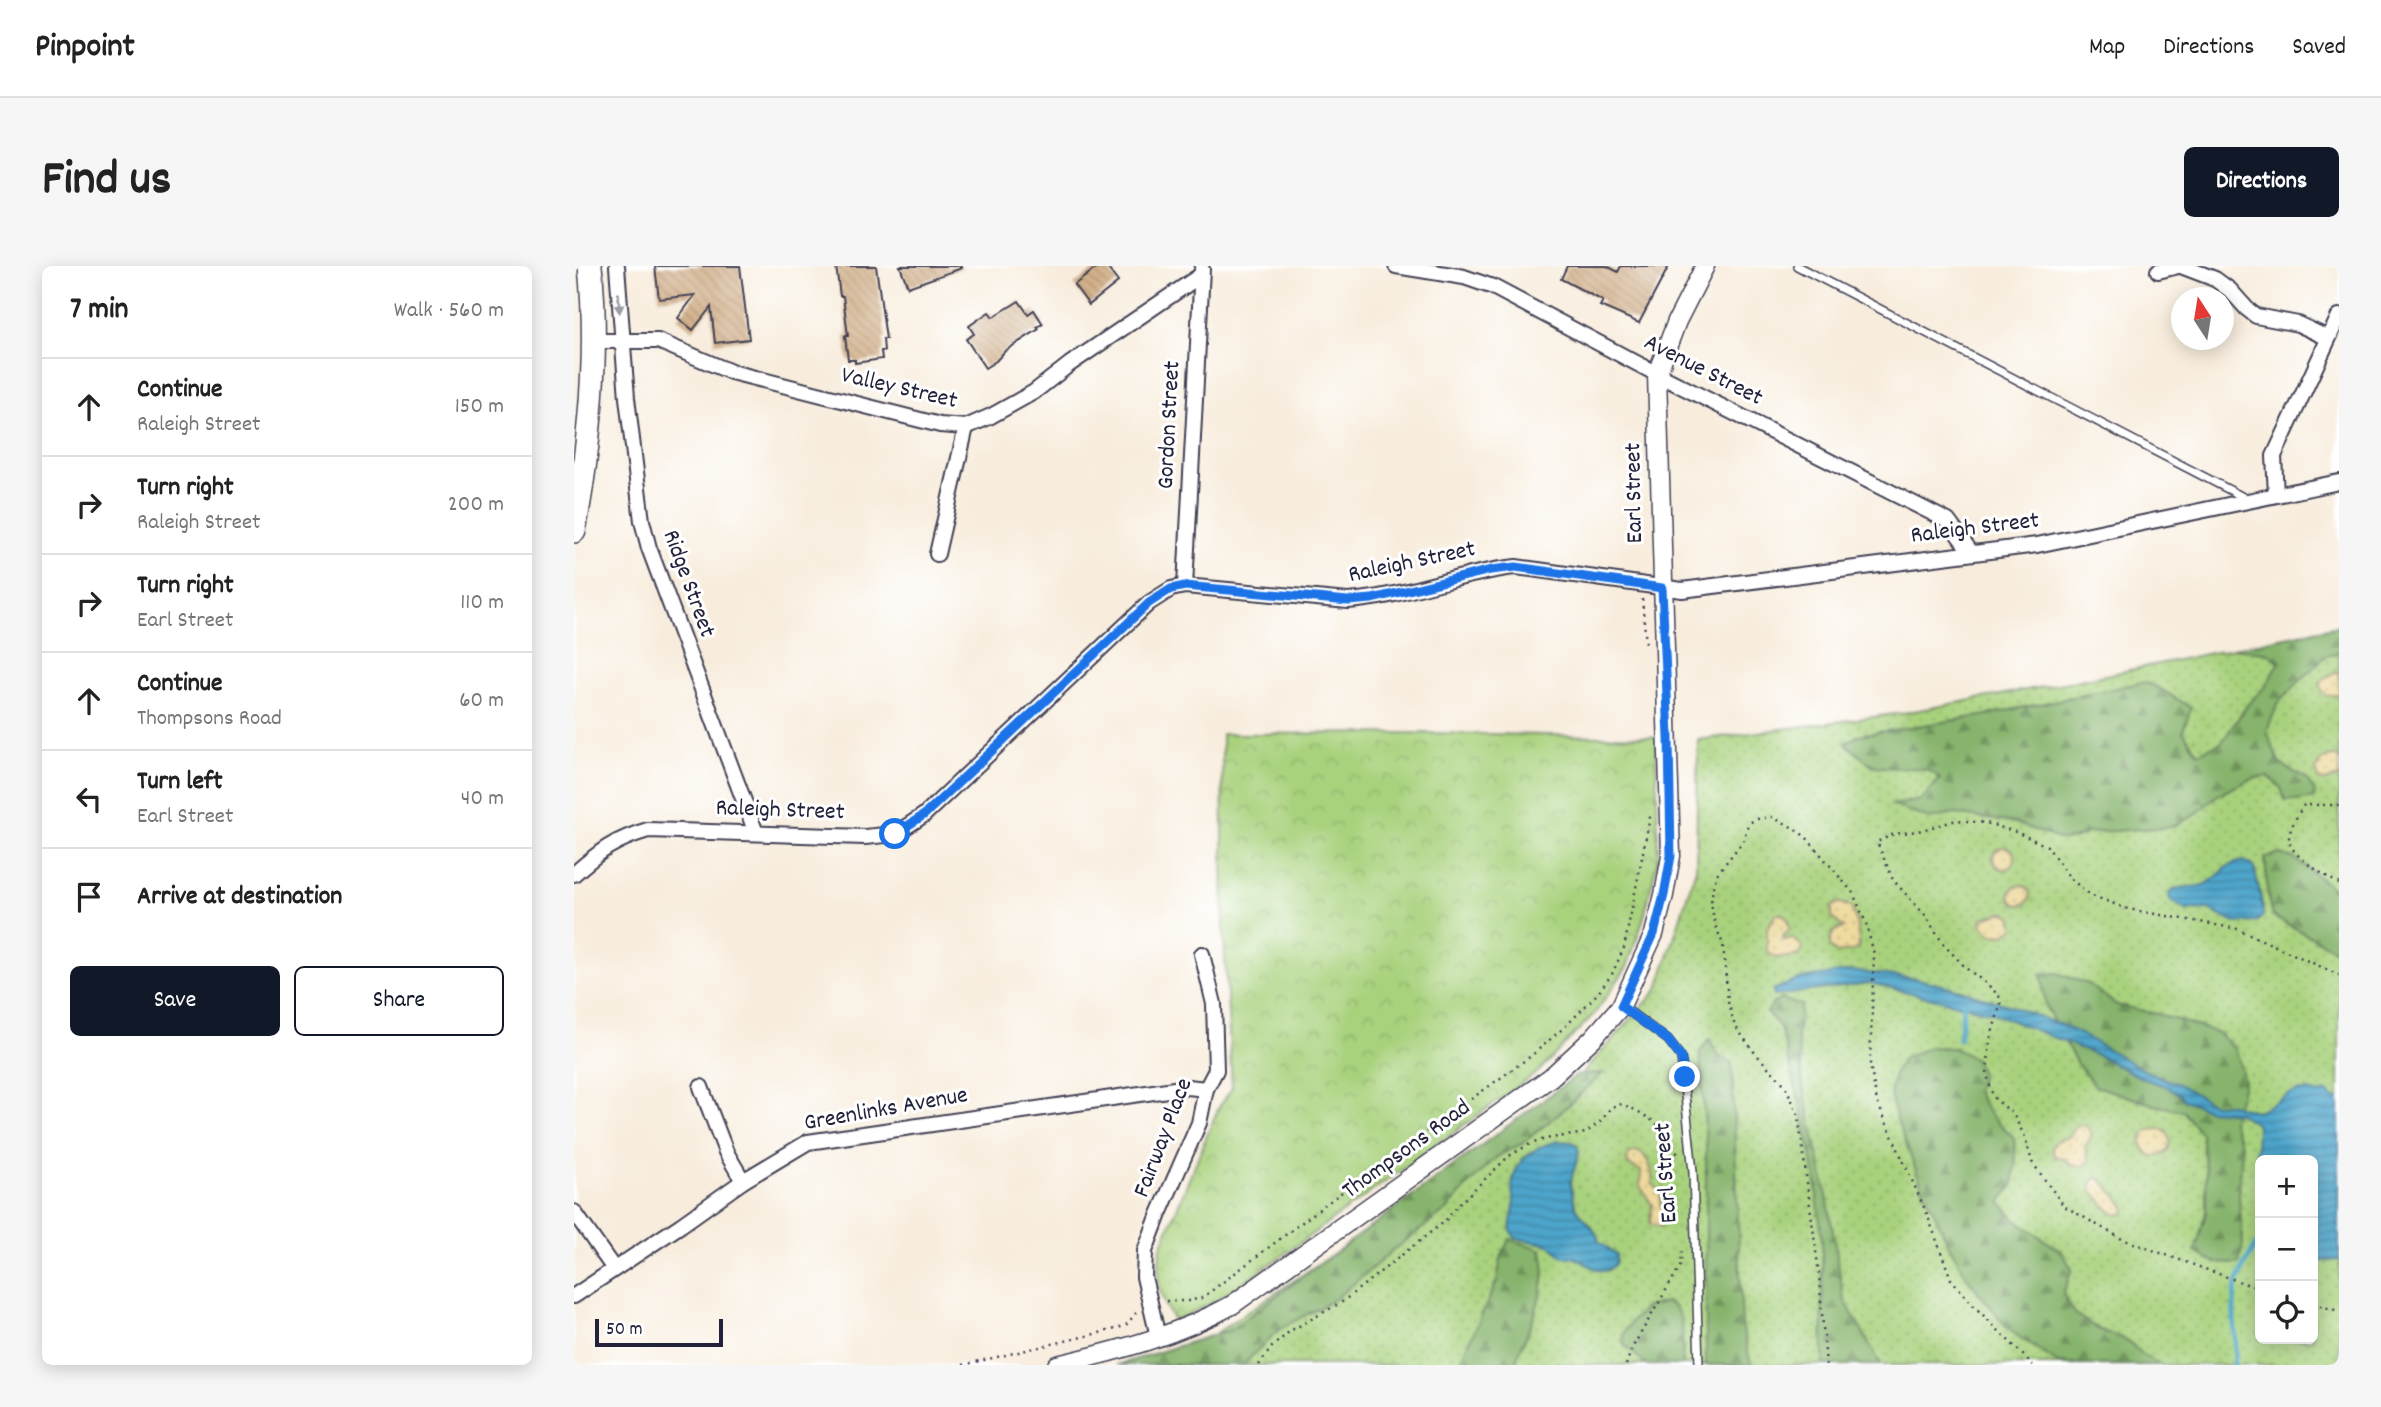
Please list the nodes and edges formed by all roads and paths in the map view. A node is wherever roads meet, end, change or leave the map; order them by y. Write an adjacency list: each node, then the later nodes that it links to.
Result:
1 (590, 266): 11 (highway)
2 (617, 266): 12 (street, Ridge Street, one-way to 12)
3 (1396, 266): 13 (street, Avenue Street)
4 (1705, 266): 13 (street, Earl Street)
5 (1797, 266): 17 (lane)
6 (2179, 266): 8 (street); 10 (street)
7 (1201, 271): 14 (street, Valley Street); 22 (street, Gordon Street)
8 (2158, 271)
9 (2339, 316): 10 (street)
10 (2328, 338): 16 (street)
11 (594, 341): 12 (street, Valley Street); 18 (highway)
12 (622, 341): 14 (street, Valley Street); 27 (street, Ridge Street)
13 (1657, 373): 19 (street, Avenue Street); 23 (street, Earl Street)
14 (966, 427): 20 (street)
15 (2339, 482): 16 (street, Raleigh Street)
16 (2276, 495): 17 (street, Raleigh Street)
17 (2250, 501): 19 (street, Raleigh Street)
18 (574, 531)
19 (1971, 552): 23 (street, Raleigh Street)
20 (937, 554)
21 (1641, 585): 22 (street, Raleigh Street); 23 (street, Raleigh Street); 24 (path)
22 (1185, 586): 27 (street, Raleigh Street)
23 (1662, 588): 28 (street, Earl Street)
24 (1646, 645)
25 (1651, 802): 43 (path)
26 (2339, 805): 30 (path)
27 (756, 833): 29 (street, Raleigh Street)
28 (1671, 856): 33 (street, Thompsons Road)
29 (574, 874)
30 (2339, 884)
31 (1202, 954): 35 (street, Fairway Place)
32 (2339, 975): 41 (path)
33 (1621, 1006): 47 (street, Thompsons Road); 52 (lane, Earl Street)
34 (701, 1087): 37 (street)
35 (1206, 1089): 37 (street, Greenlinks Avenue); 47 (street, Fairway Place)
36 (1679, 1164): 50 (path)
37 (743, 1181): 40 (street, Greenlinks Avenue)
38 (574, 1212): 40 (street)
39 (1683, 1242): 51 (path)
40 (614, 1269): 42 (street, Greenlinks Avenue)
41 (2255, 1288)
42 (574, 1296)
43 (1163, 1301)
44 (2318, 1305): 46 (path)
45 (1141, 1309): 48 (path)
46 (2339, 1311)
47 (1158, 1337): 49 (street, Thompsons Road)
48 (963, 1365)
49 (1057, 1365)
50 (1259, 1365)
51 (1626, 1365)
52 (1699, 1365)
53 (1826, 1365): 54 (path)
54 (2033, 1365)

